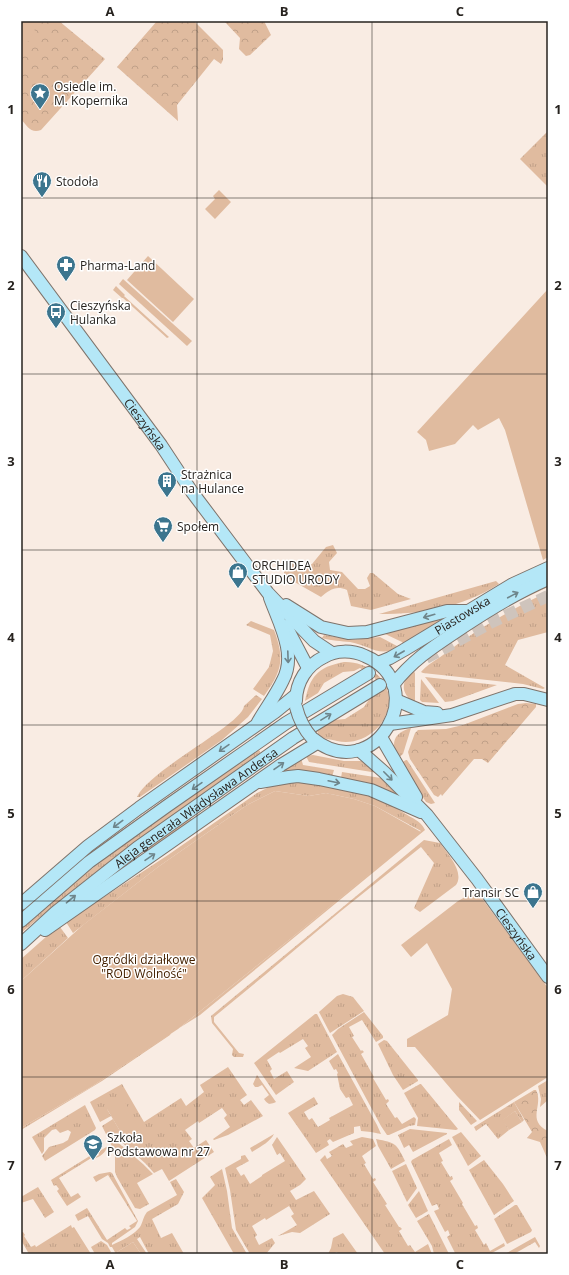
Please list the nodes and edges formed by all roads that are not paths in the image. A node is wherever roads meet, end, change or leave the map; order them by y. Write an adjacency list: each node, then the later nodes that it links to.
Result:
1 (21, 256): 4 (main road, Cieszyńska)
2 (548, 568): 5 (main road, Piastowska)
3 (548, 579): 11 (main road, Piastowska, one-way to 3)
4 (268, 593): 5 (main road, one-way to 4); 6 (main road, Cieszyńska); 8 (main road, Cieszyńska); 17 (main road, one-way to 17)
5 (467, 611): 7 (main road, Piastowska, one-way to 7)
6 (332, 653): 7 (main road); 8 (main road)
7 (378, 663): 11 (main road)
8 (308, 668): 14 (main road)
9 (368, 673): 24 (main road, Aleja generała Władysława Andersa, one-way to 24)
10 (380, 685): 25 (main road, Aleja generała Władysława Andersa, one-way to 10)
11 (393, 685): 12 (main road)
12 (396, 700): 15 (main road); 16 (main road)
13 (548, 700): 15 (main road)
14 (296, 701): 17 (main road); 19 (main road, bridge)
15 (452, 715): 16 (main road)
16 (390, 724): 18 (main road)
17 (256, 726): 23 (main road, one-way to 23)
18 (381, 738): 20 (main road); 22 (main road, Cieszyńska)
19 (314, 740): 20 (main road); 21 (main road, one-way to 19)
20 (360, 750): 22 (main road, Cieszyńska, one-way to 22)
21 (254, 784): 22 (main road, one-way to 22); 25 (main road, one-way to 21)
22 (427, 815): 26 (main road, Cieszyńska)
23 (21, 904)
24 (21, 921)
25 (21, 945)
26 (548, 977)

